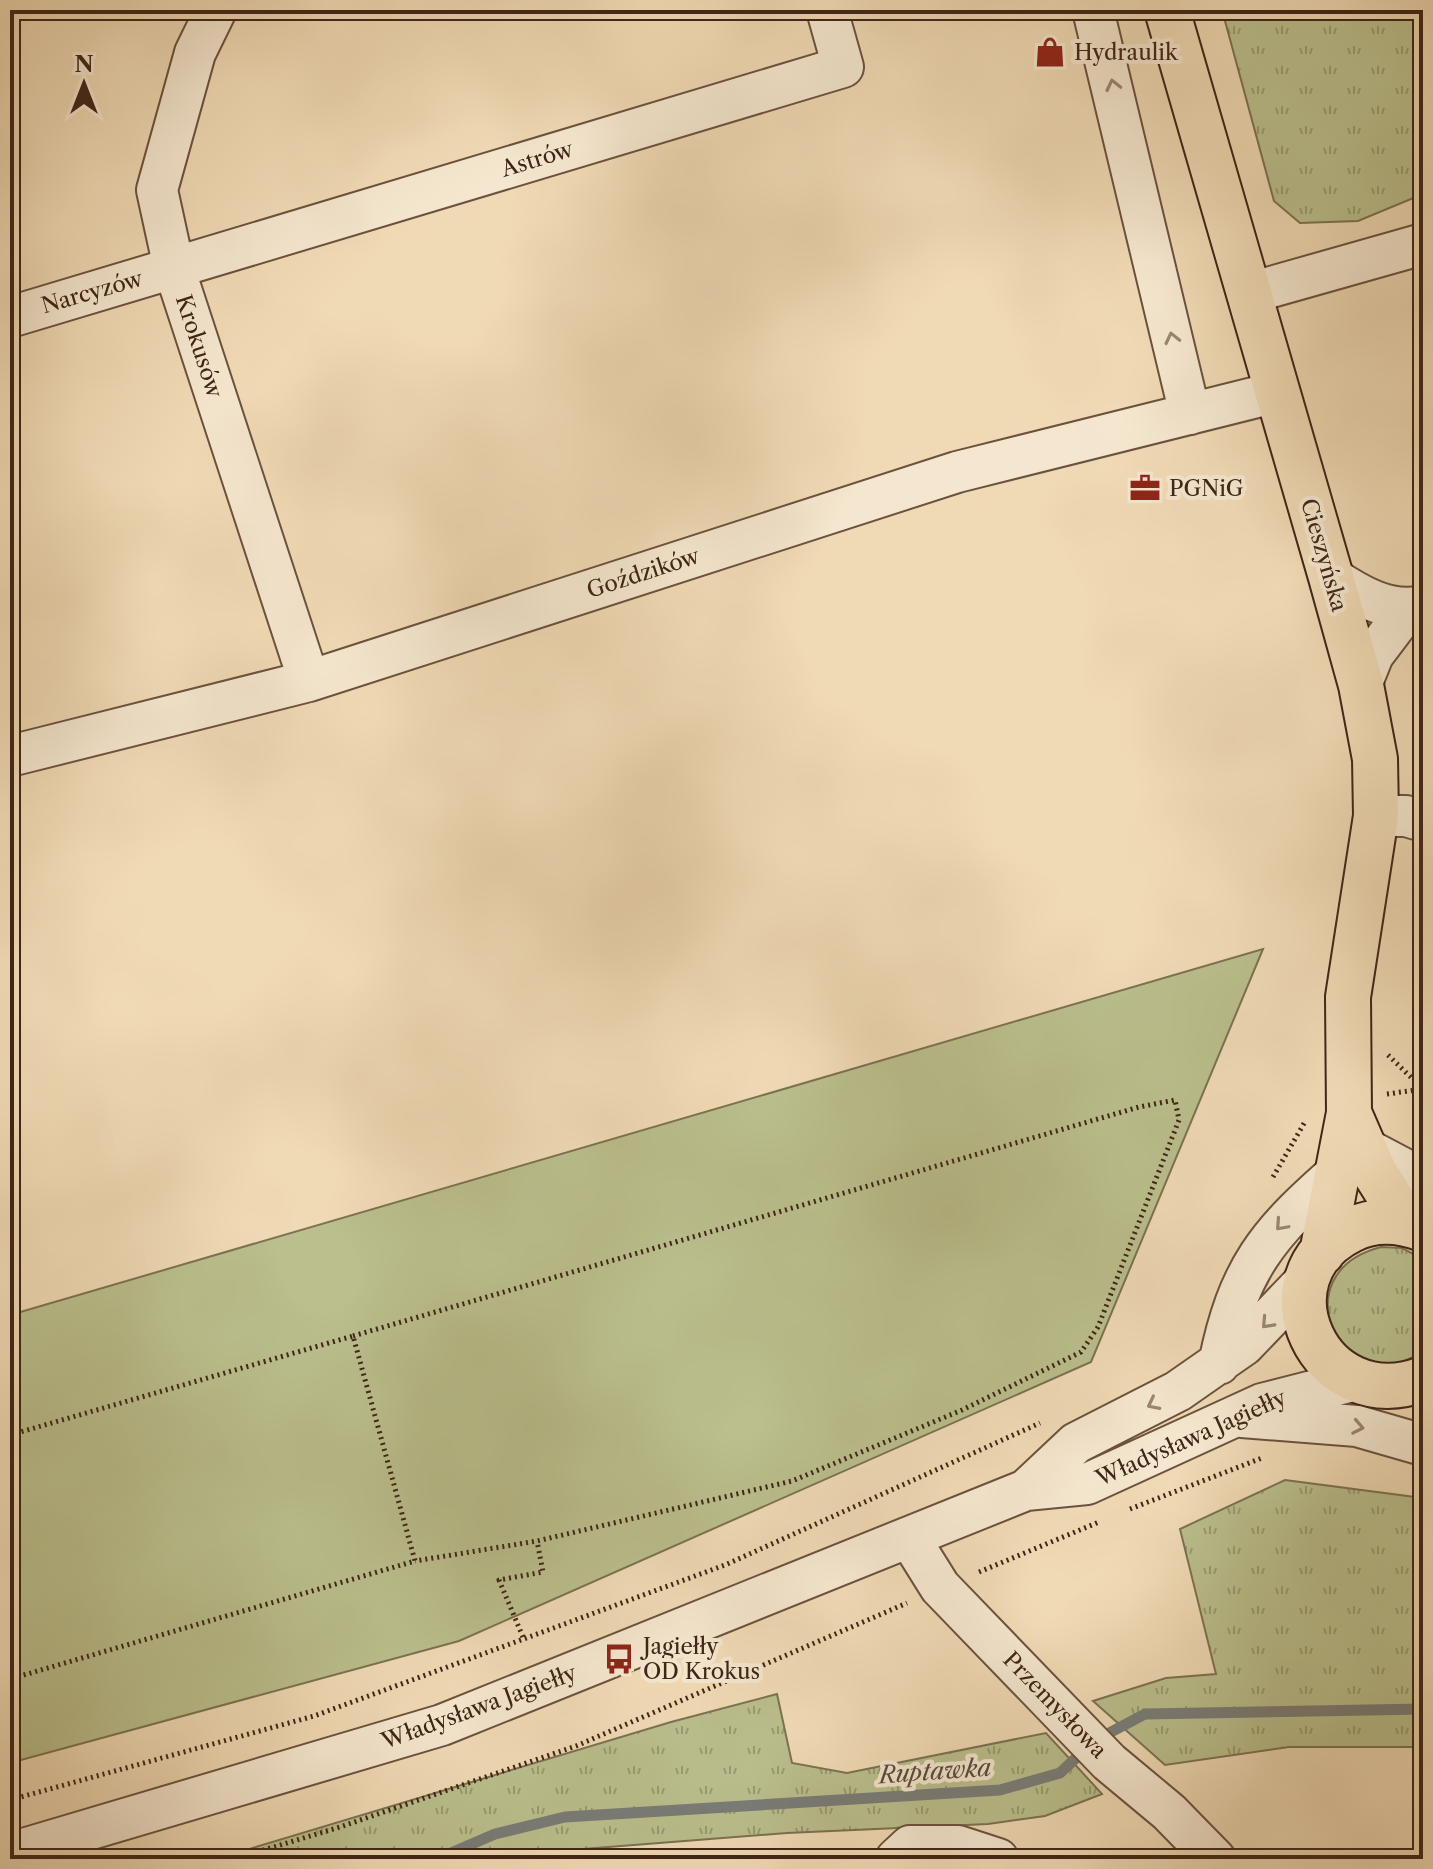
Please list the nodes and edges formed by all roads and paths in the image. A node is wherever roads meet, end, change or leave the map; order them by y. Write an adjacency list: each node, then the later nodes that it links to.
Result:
1 (216, 10): 6 (street, Krokusów)
2 (827, 10): 6 (street, Astrów)
3 (1093, 10): 10 (street, one-way to 3)
4 (1167, 10): 7 (main road, Cieszyńska)
5 (1423, 244): 7 (street)
6 (174, 268): 8 (street, Narcyzów); 13 (street, Krokusów)
7 (1250, 293): 9 (main road, Cieszyńska)
8 (10, 317)
9 (1277, 392): 10 (street, Goździków); 11 (main road, Cieszyńska)
10 (1190, 414): 13 (street, Goździków)
11 (1331, 577): 12 (street); 14 (main road, Cieszyńska)
12 (1415, 608): 14 (street)
13 (309, 681): 15 (street, Goździków)
14 (1361, 685): 16 (main road, Cieszyńska)
15 (10, 756)
16 (1376, 816): 17 (street); 20 (main road, Cieszyńska)
17 (1423, 821)
18 (1378, 1047): 19 (path)
19 (1422, 1089): 20 (path)
20 (1359, 1132): 21 (street); 22 (main road, Cieszyńska); 23 (main road, Cieszyńska); 25 (street, one-way to 25)
21 (1423, 1179)
22 (1415, 1226): 23 (main road)
23 (1315, 1265): 25 (street, Władysława Jagiełły, one-way to 25); 26 (main road, Cieszyńska)
24 (353, 1336): 29 (path); 36 (path); 37 (path)
25 (1219, 1364): 32 (street, Władysława Jagiełły, one-way to 32)
26 (1399, 1387): 27 (street, Władysława Jagiełły)
27 (1234, 1417): 30 (street, one-way to 30); 32 (street, Władysława Jagiełły)
28 (1041, 1422): 39 (path)
29 (10, 1435)
30 (1423, 1445)
31 (1187, 1486): 33 (path)
32 (1026, 1490): 35 (street, Władysława Jagiełły)
33 (1118, 1514)
34 (1104, 1520): 38 (path)
35 (910, 1539): 38 (street, Przemysłowa); 42 (street, Władysława Jagiełły)
36 (537, 1541): 37 (path); 39 (path)
37 (415, 1561): 40 (path)
38 (940, 1587): 43 (path); 46 (street, Przemysłowa)
39 (523, 1637): 41 (path)
40 (10, 1679)
41 (10, 1800)
42 (10, 1853)
43 (234, 1859)
44 (896, 1859): 45 (street)
45 (998, 1859)
46 (1215, 1859)

